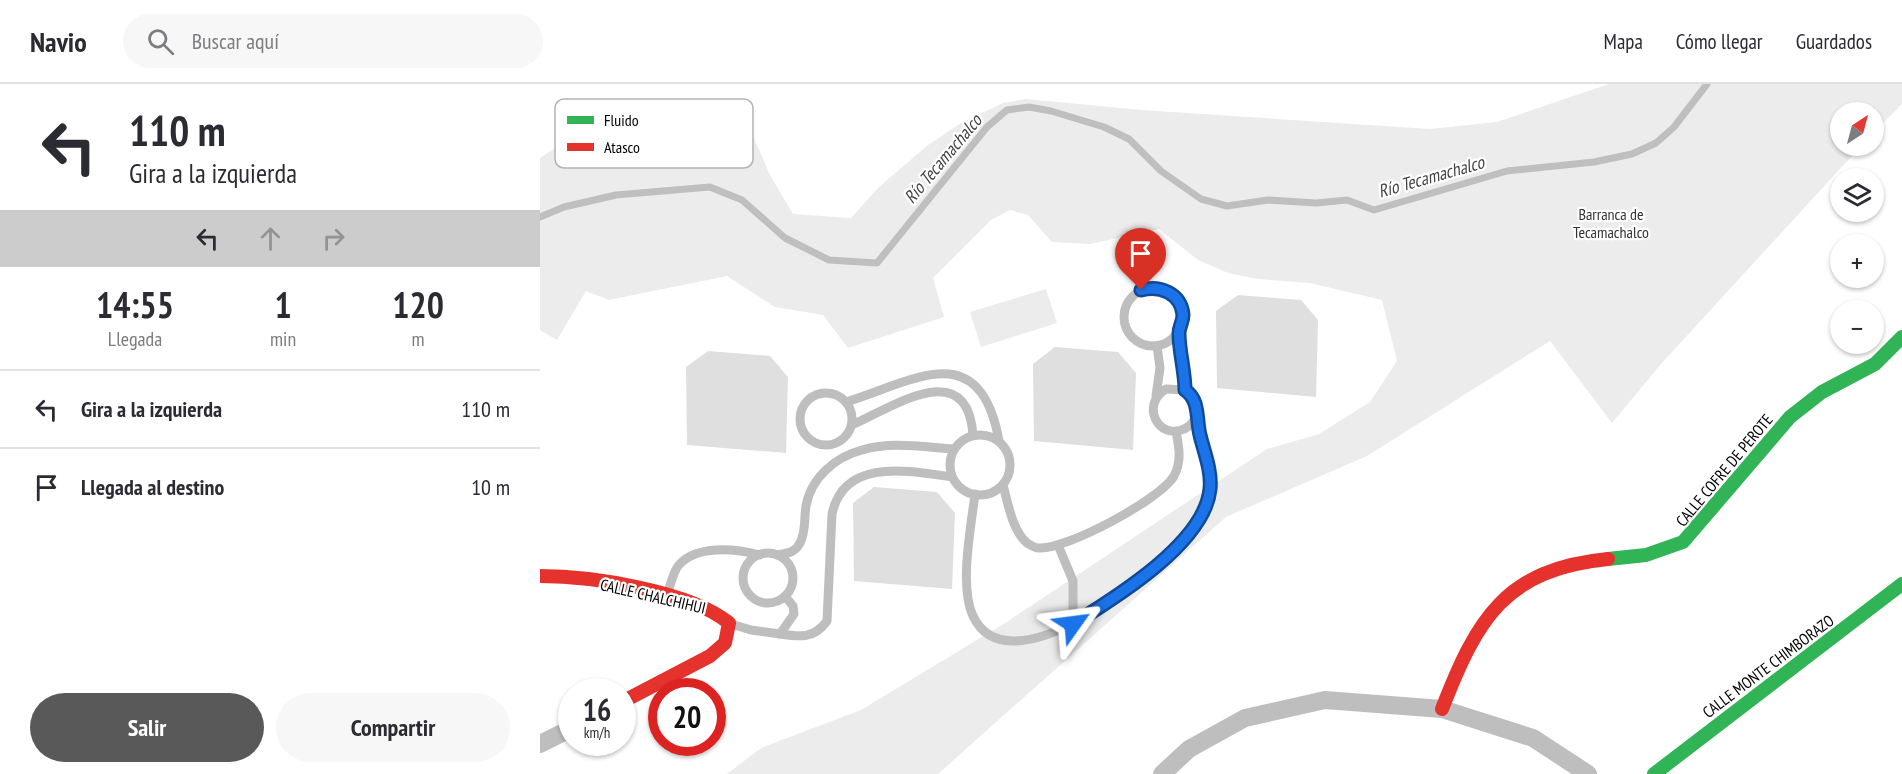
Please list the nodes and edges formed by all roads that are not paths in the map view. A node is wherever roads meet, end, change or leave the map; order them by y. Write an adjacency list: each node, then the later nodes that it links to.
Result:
1 (1179, 332): 3 (lane); 3 (lane); 4 (lane)
2 (1902, 337): 27 (street, CALLE COFRE DE PEROTE)
3 (1157, 346): 5 (lane)
4 (1185, 390): 5 (lane); 7 (lane)
5 (1156, 396): 9 (lane)
6 (846, 402): 8 (lane); 8 (lane); 11 (lane)
7 (1195, 418): 9 (lane); 24 (lane)
8 (852, 425): 10 (lane)
9 (1176, 431): 16 (lane)
10 (973, 435): 11 (lane); 12 (lane)
11 (999, 441): 14 (lane)
12 (954, 448): 13 (lane); 18 (lane)
13 (952, 477): 15 (lane); 25 (lane)
14 (1003, 484): 15 (lane); 16 (lane)
15 (975, 494): 24 (lane)
16 (1058, 545): 24 (lane)
17 (759, 555): 18 (lane); 21 (lane); 22 (lane)
18 (777, 555): 22 (lane)
19 (540, 576): 21 (street, CALLE CHALCHIHUI)
20 (1902, 584): 32 (street, CALLE MONTE CHIMBORAZO)
21 (667, 596): 23 (street, CALLE CHALCHIHUI)
22 (785, 596): 25 (lane)
23 (729, 623): 25 (lane); 26 (street)
24 (1073, 624)
25 (780, 634)
26 (636, 695)
27 (1442, 709): 30 (street); 31 (street)
28 (558, 735): 29 (street)
29 (540, 744)
30 (1162, 774)
31 (1588, 774)
32 (1654, 774)

